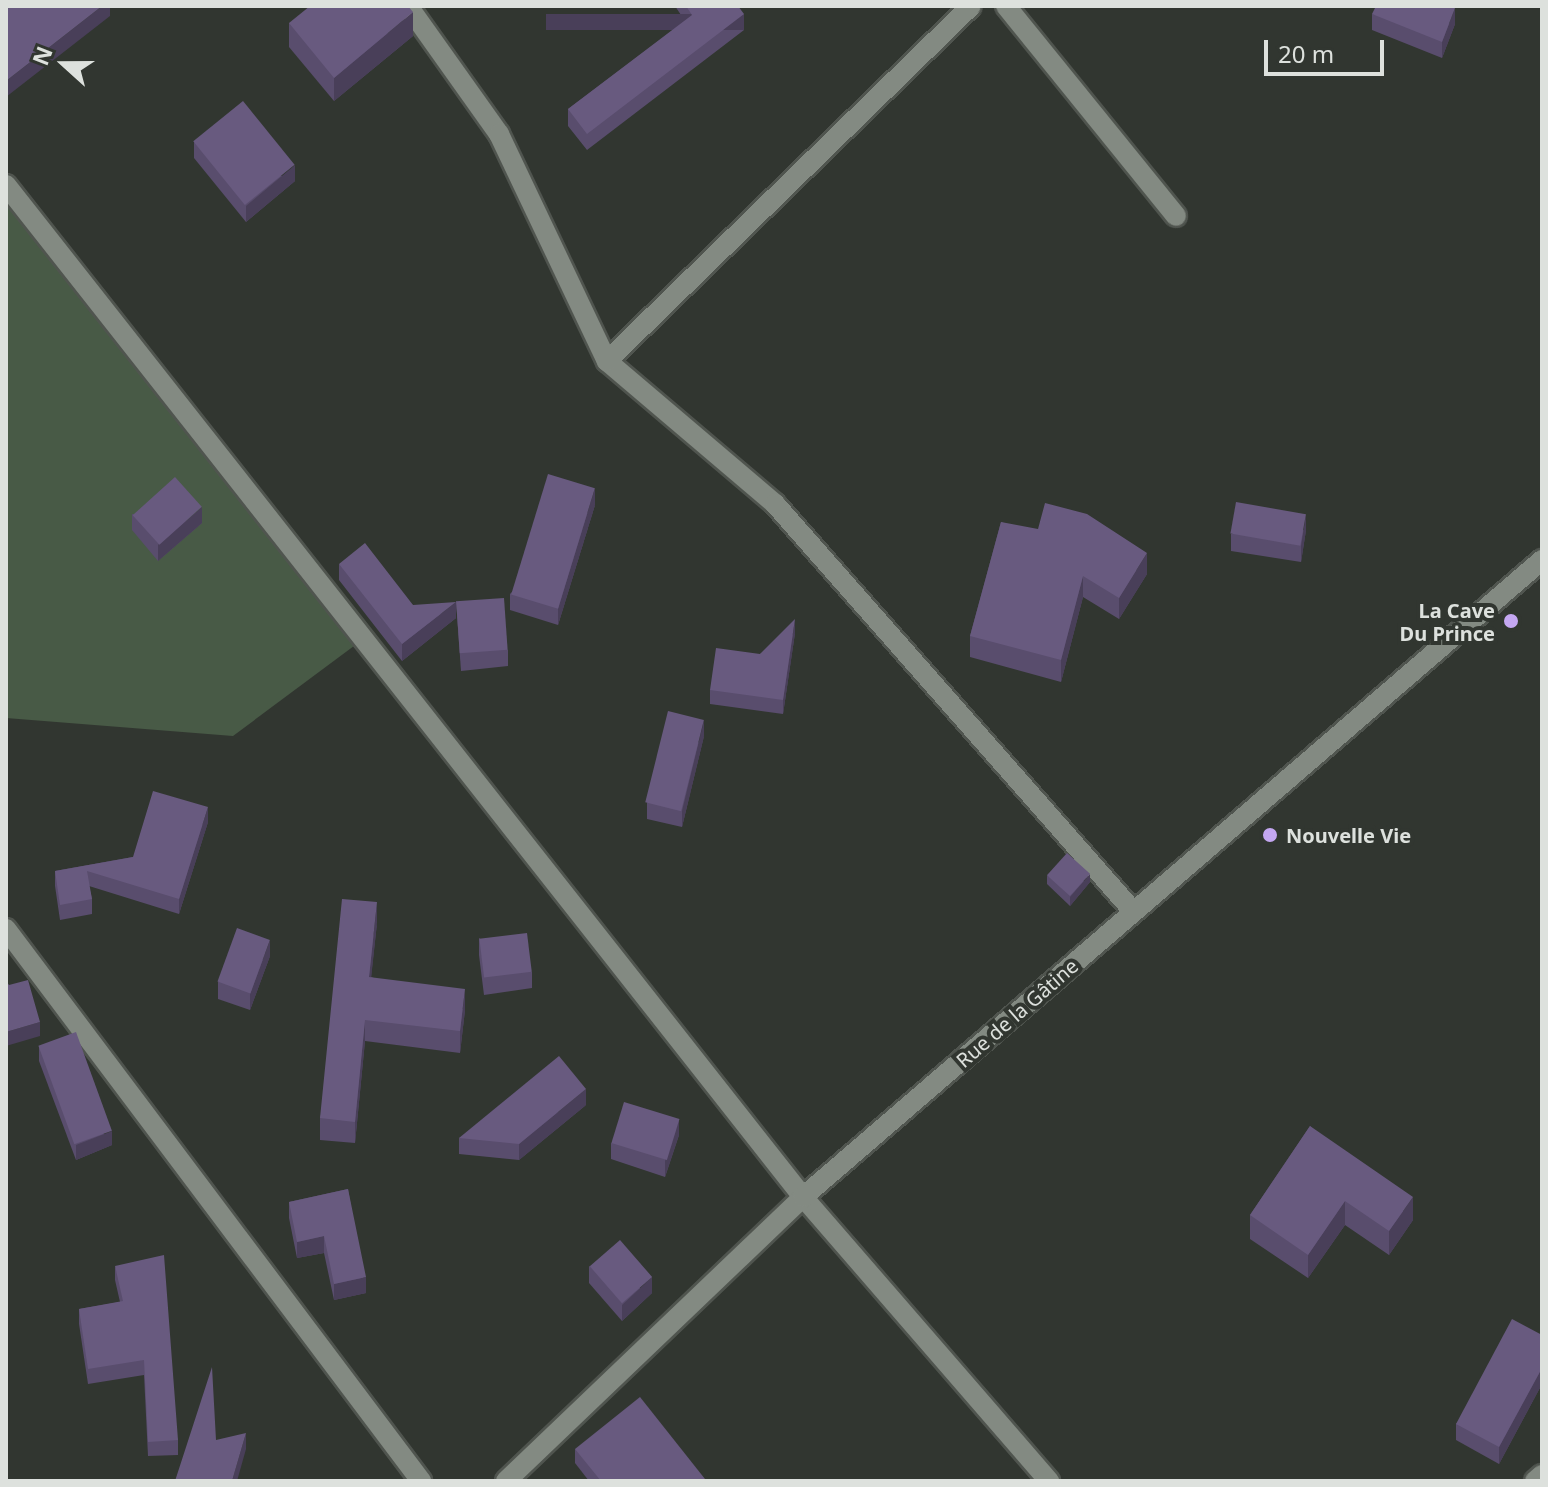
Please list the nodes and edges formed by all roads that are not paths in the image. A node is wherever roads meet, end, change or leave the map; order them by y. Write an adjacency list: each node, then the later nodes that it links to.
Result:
1 (408, 6): 6 (street)
2 (971, 6): 6 (street)
3 (1006, 6): 5 (street)
4 (6, 185): 10 (street)
5 (1176, 216)
6 (607, 361): 8 (street)
7 (1542, 560): 8 (street, Rue de la Gâtine)
8 (1134, 912): 10 (street, Rue de la Gâtine)
9 (6, 929): 12 (street)
10 (803, 1197): 13 (street, Rue de la Gâtine); 14 (street)
11 (1542, 1475): 15 (street)
12 (421, 1481)
13 (506, 1481)
14 (1049, 1481)
15 (1535, 1481)

